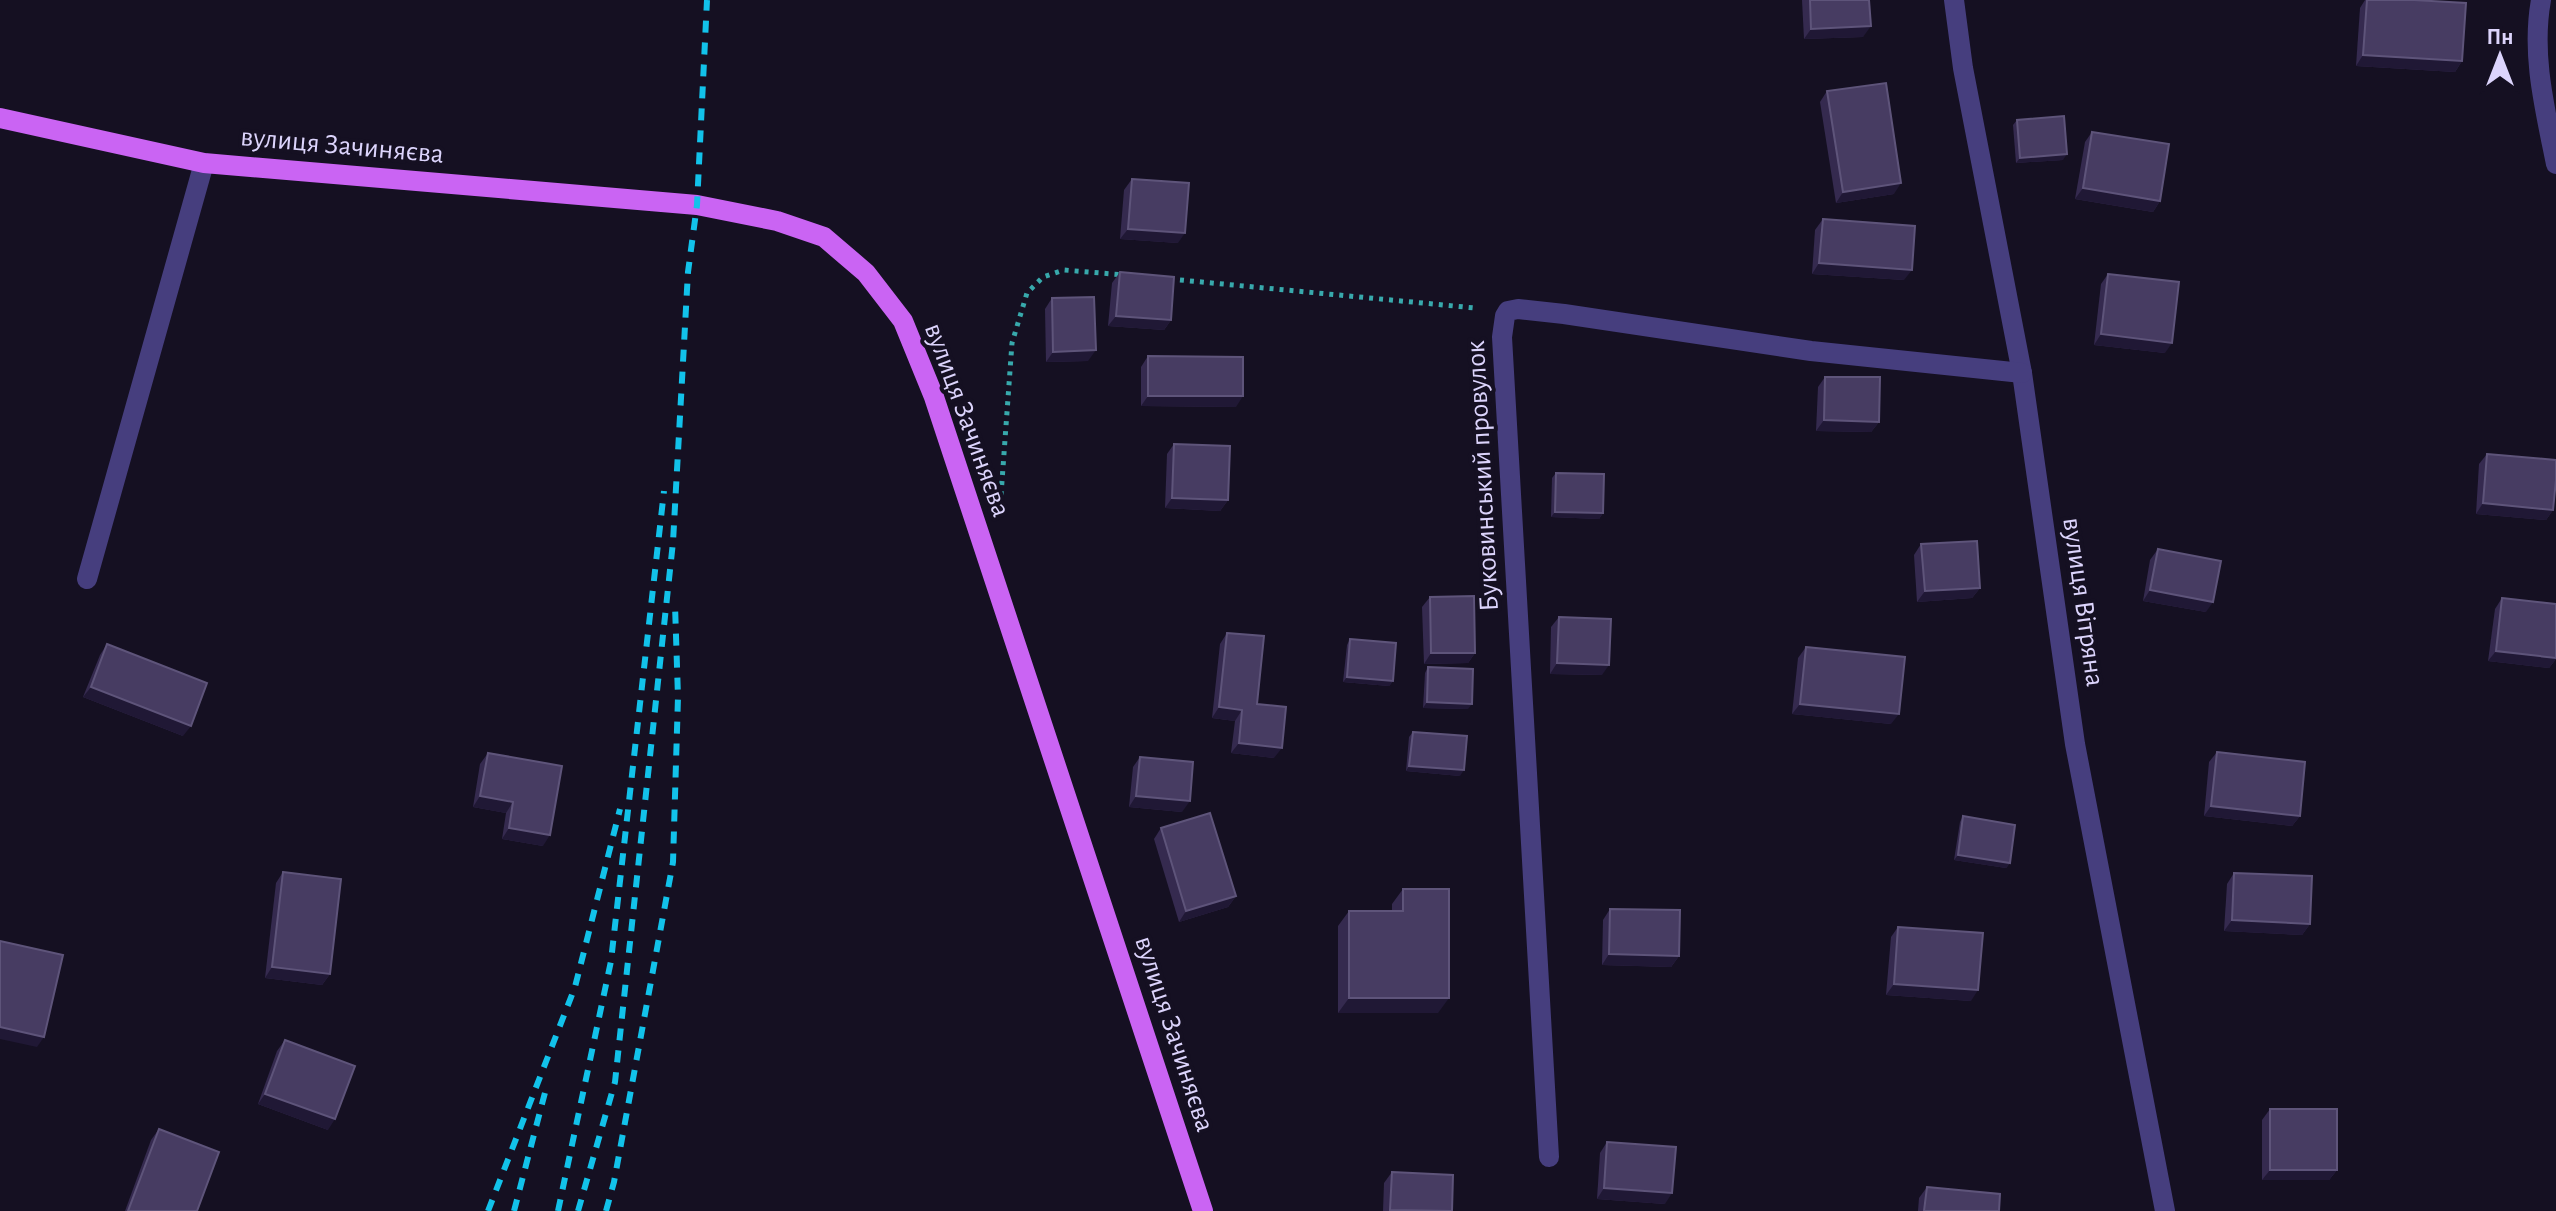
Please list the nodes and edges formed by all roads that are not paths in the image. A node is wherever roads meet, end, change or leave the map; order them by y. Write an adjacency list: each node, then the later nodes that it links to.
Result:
1 (1954, 0): 6 (street, вулиця Вітряна)
2 (2541, 0): 5 (street)
3 (0, 118): 4 (main road, вулиця Зачиняєва)
4 (204, 163): 7 (street); 9 (main road, вулиця Зачиняєва)
5 (2556, 164)
6 (2022, 373): 8 (street, Буковинський провулок); 10 (street, вулиця Вітряна)
7 (87, 579)
8 (1549, 1157)
9 (1203, 1211)
10 (2165, 1211)

